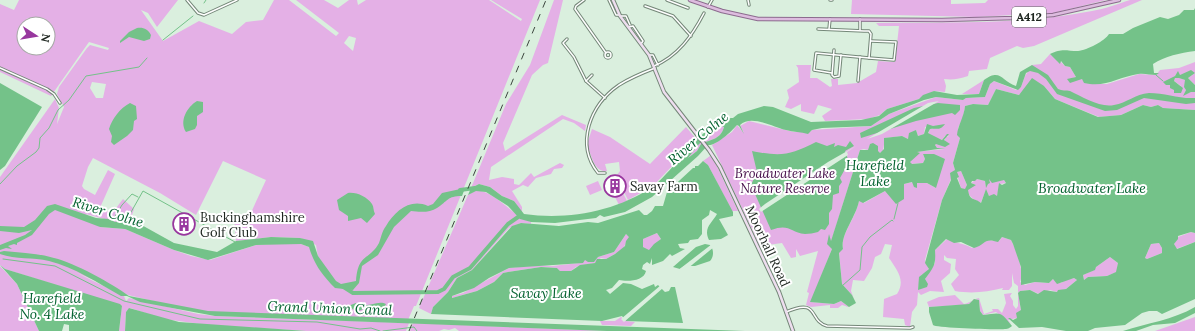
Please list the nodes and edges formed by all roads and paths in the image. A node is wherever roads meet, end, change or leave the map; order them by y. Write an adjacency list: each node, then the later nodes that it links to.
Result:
1 (187, 0): 2 (street)
2 (237, 0)
3 (584, 0): 26 (street)
4 (609, 0): 16 (street)
5 (613, 0): 16 (street, Moorhall Road)
6 (667, 0): 14 (street)
7 (690, 0): 13 (main road, A412)
8 (712, 0): 13 (street)
9 (748, 0): 11 (street)
10 (1119, 0): 18 (main road, A412)
11 (749, 5)
12 (645, 6): 22 (street)
13 (708, 6): 17 (main road, A412)
14 (688, 8)
15 (704, 13): 22 (street)
16 (621, 16): 28 (street, Moorhall Road)
17 (830, 19): 18 (main road, A412); 20 (street)
18 (860, 19): 21 (street)
19 (818, 29): 20 (street)
20 (829, 29): 21 (street)
21 (860, 30): 24 (street)
22 (690, 36): 32 (street)
23 (567, 40): 37 (street)
24 (870, 40): 31 (street); 31 (street)
25 (834, 50): 27 (street)
26 (606, 53)
27 (833, 54): 29 (street); 35 (street); 35 (street)
28 (649, 55): 32 (street); 33 (street, Moorhall Road)
29 (841, 55): 30 (street); 35 (street)
30 (860, 57): 31 (street); 38 (street)
31 (868, 58)
32 (658, 65): 33 (street)
33 (654, 67): 39 (street); 42 (street, Moorhall Road)
34 (0, 68): 40 (street)
35 (832, 72)
36 (592, 75): 37 (street)
37 (586, 81): 39 (street)
38 (858, 81)
39 (604, 98): 41 (street)
40 (60, 103)
41 (605, 173)
42 (786, 312): 43 (street); 44 (street, Moorhall Road)
43 (913, 327)
44 (793, 331)

